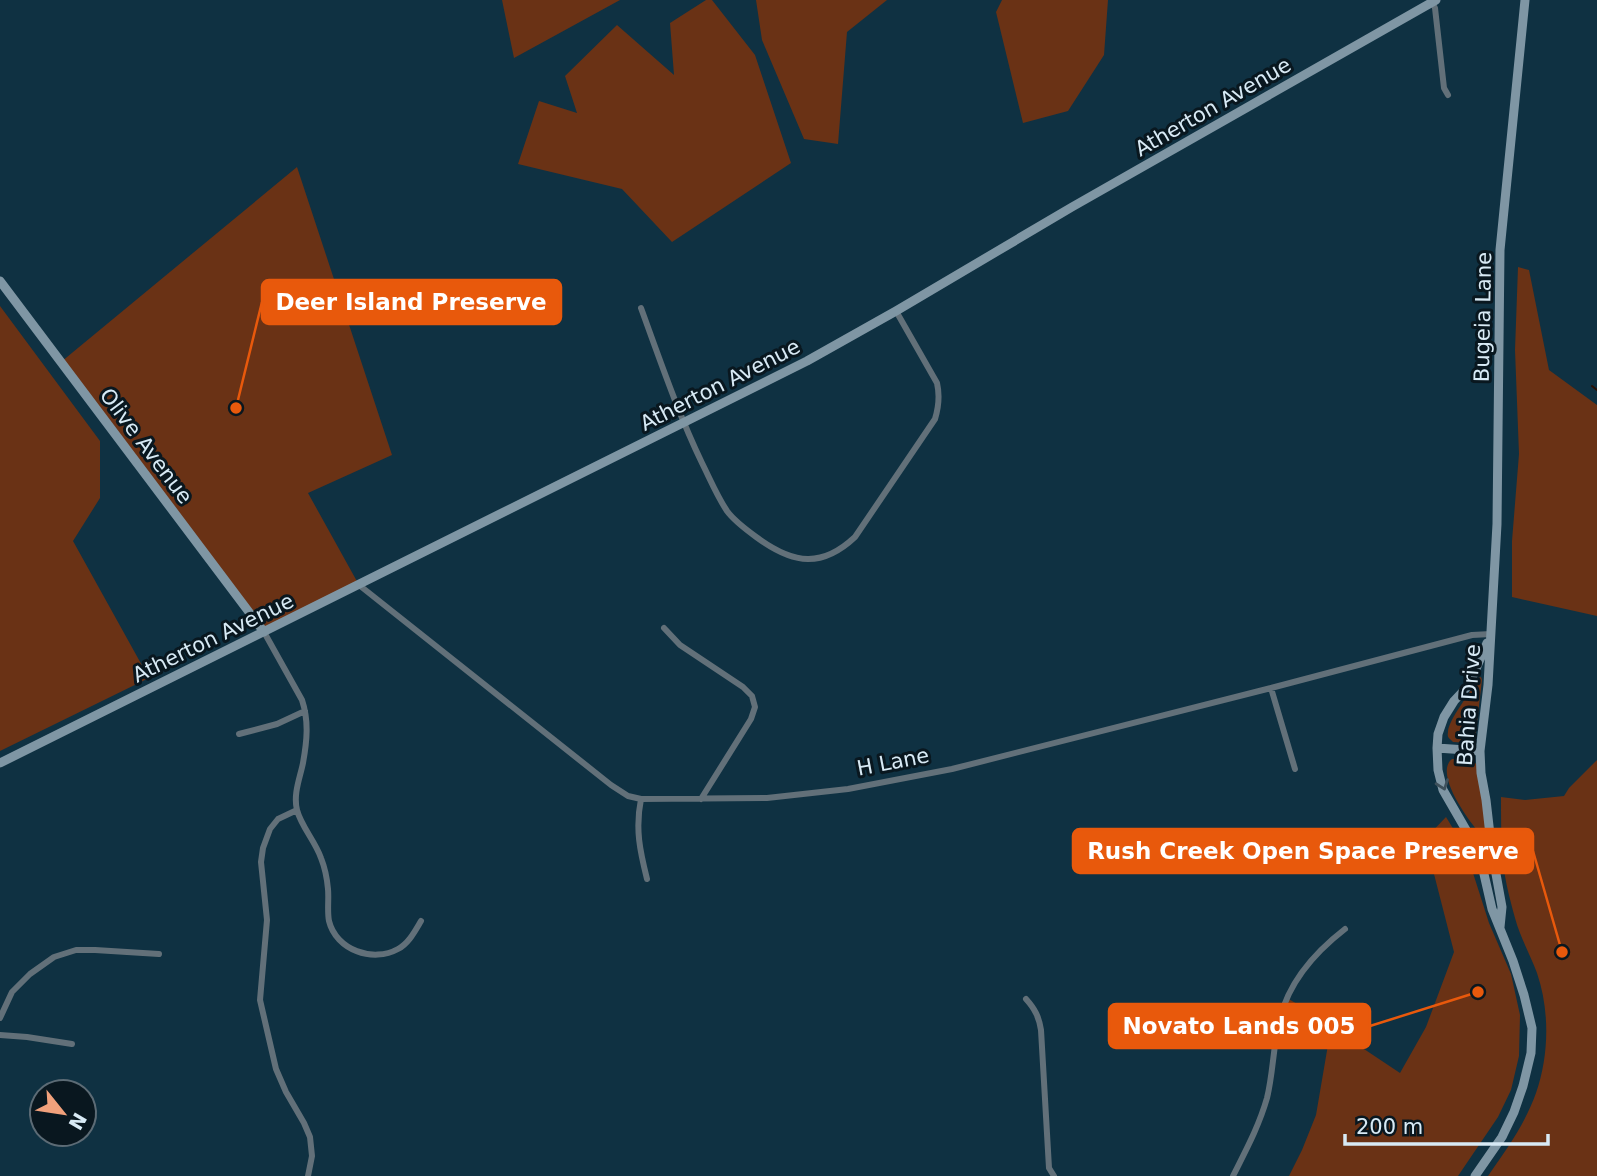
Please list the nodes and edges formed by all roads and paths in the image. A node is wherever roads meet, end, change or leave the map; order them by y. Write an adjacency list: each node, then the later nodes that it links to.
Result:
1 (1525, 0): 11 (street, Bugeia Lane)
2 (1434, 1): 3 (street); 6 (street, Atherton Avenue)
3 (1448, 95)
4 (0, 281): 10 (street, Olive Avenue)
5 (641, 308): 7 (street)
6 (896, 311): 7 (street, Atherton Avenue); 7 (street)
7 (683, 424): 8 (street, Atherton Avenue)
8 (359, 585): 10 (street, Atherton Avenue); 19 (street, H Lane)
9 (664, 628): 20 (street)
10 (264, 632): 13 (street); 17 (street, Atherton Avenue)
11 (1490, 635): 12 (street, H Lane); 15 (street, Bahia Drive); 16 (street, Bahia Drive)
12 (1271, 688): 18 (street); 20 (street, H Lane)
13 (305, 711): 14 (street); 21 (street)
14 (239, 734)
15 (1437, 748): 16 (street); 24 (street, Bahia Drive, one-way to 24)
16 (1480, 751): 24 (street, Bahia Drive)
17 (0, 763)
18 (1295, 769)
19 (641, 799): 20 (street, H Lane); 22 (street)
20 (701, 799)
21 (297, 810): 23 (street); 31 (street)
22 (647, 879)
23 (421, 921)
24 (1500, 927): 34 (street, Bahia Drive)
25 (1345, 929): 33 (street)
26 (159, 954): 28 (street)
27 (1026, 999): 32 (street)
28 (0, 1018)
29 (0, 1035): 30 (street)
30 (72, 1044)
31 (308, 1176)
32 (1054, 1176)
33 (1233, 1176)
34 (1475, 1176)

